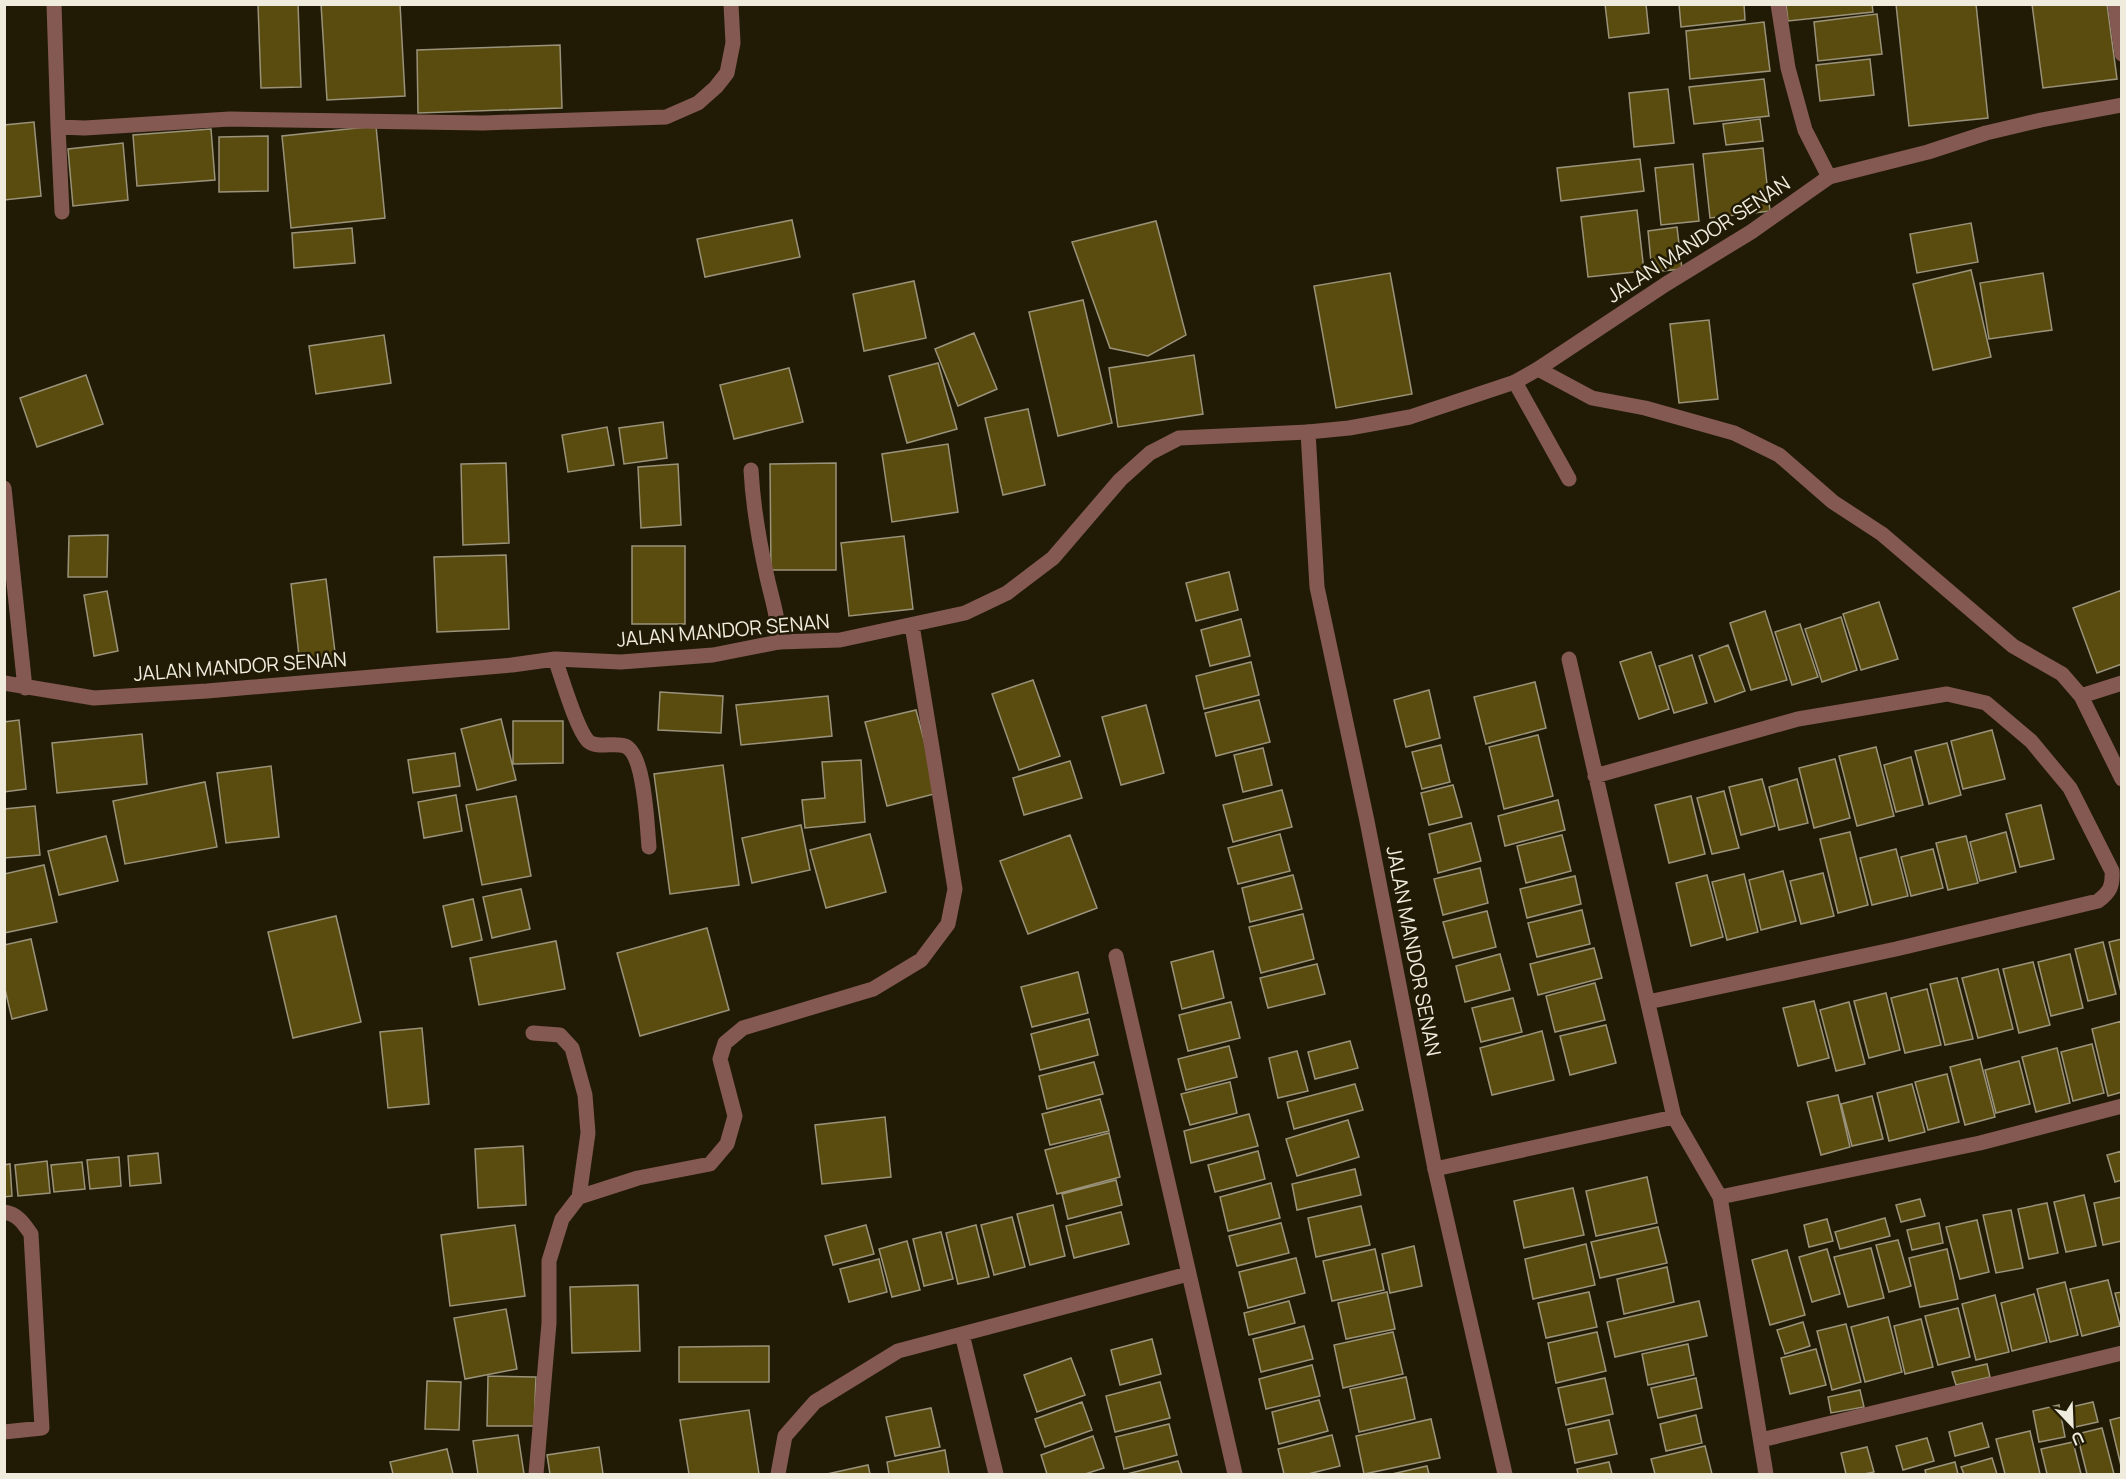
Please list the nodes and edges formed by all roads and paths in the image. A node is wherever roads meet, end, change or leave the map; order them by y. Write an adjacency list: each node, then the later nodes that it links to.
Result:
1 (54, 4): 7 (street)
2 (731, 4): 7 (street)
3 (1778, 4): 8 (street)
4 (2115, 4): 5 (street)
5 (2121, 54)
6 (2121, 105): 8 (street, JALAN MANDOR SENAN)
7 (58, 127): 9 (street)
8 (1829, 177): 10 (street, JALAN MANDOR SENAN)
9 (62, 212)
10 (1538, 369): 11 (street, JALAN MANDOR SENAN); 23 (street)
11 (1515, 381): 12 (street, JALAN MANDOR SENAN); 14 (street)
12 (1308, 432): 16 (street, JALAN MANDOR SENAN); 32 (street, JALAN MANDOR SENAN)
13 (751, 470): 17 (street)
14 (1569, 479)
15 (4, 488): 22 (street)
16 (912, 625): 17 (street, JALAN MANDOR SENAN); 33 (street)
17 (779, 642): 18 (street, JALAN MANDOR SENAN)
18 (555, 659): 22 (street, JALAN MANDOR SENAN); 26 (street)
19 (1569, 659): 24 (street)
20 (4, 683): 22 (street, JALAN MANDOR SENAN)
21 (2121, 683): 23 (street)
22 (25, 688)
23 (2080, 696): 25 (street)
24 (1596, 776): 28 (street); 28 (street)
25 (2121, 779)
26 (649, 847)
27 (1116, 956): 36 (street)
28 (1648, 1002): 31 (street)
29 (533, 1033): 33 (street)
30 (2121, 1106): 34 (street)
31 (1674, 1117): 32 (street); 34 (street)
32 (1435, 1169): 45 (street, JALAN MANDOR SENAN)
33 (579, 1197): 41 (street)
34 (1720, 1197): 40 (street)
35 (4, 1212): 39 (street)
36 (1188, 1274): 37 (street); 44 (street)
37 (962, 1334): 42 (street); 43 (street)
38 (2121, 1353): 40 (street)
39 (4, 1432)
40 (1761, 1440): 46 (street)
41 (536, 1474)
42 (778, 1474)
43 (996, 1474)
44 (1236, 1474)
45 (1504, 1474)
46 (1766, 1474)

